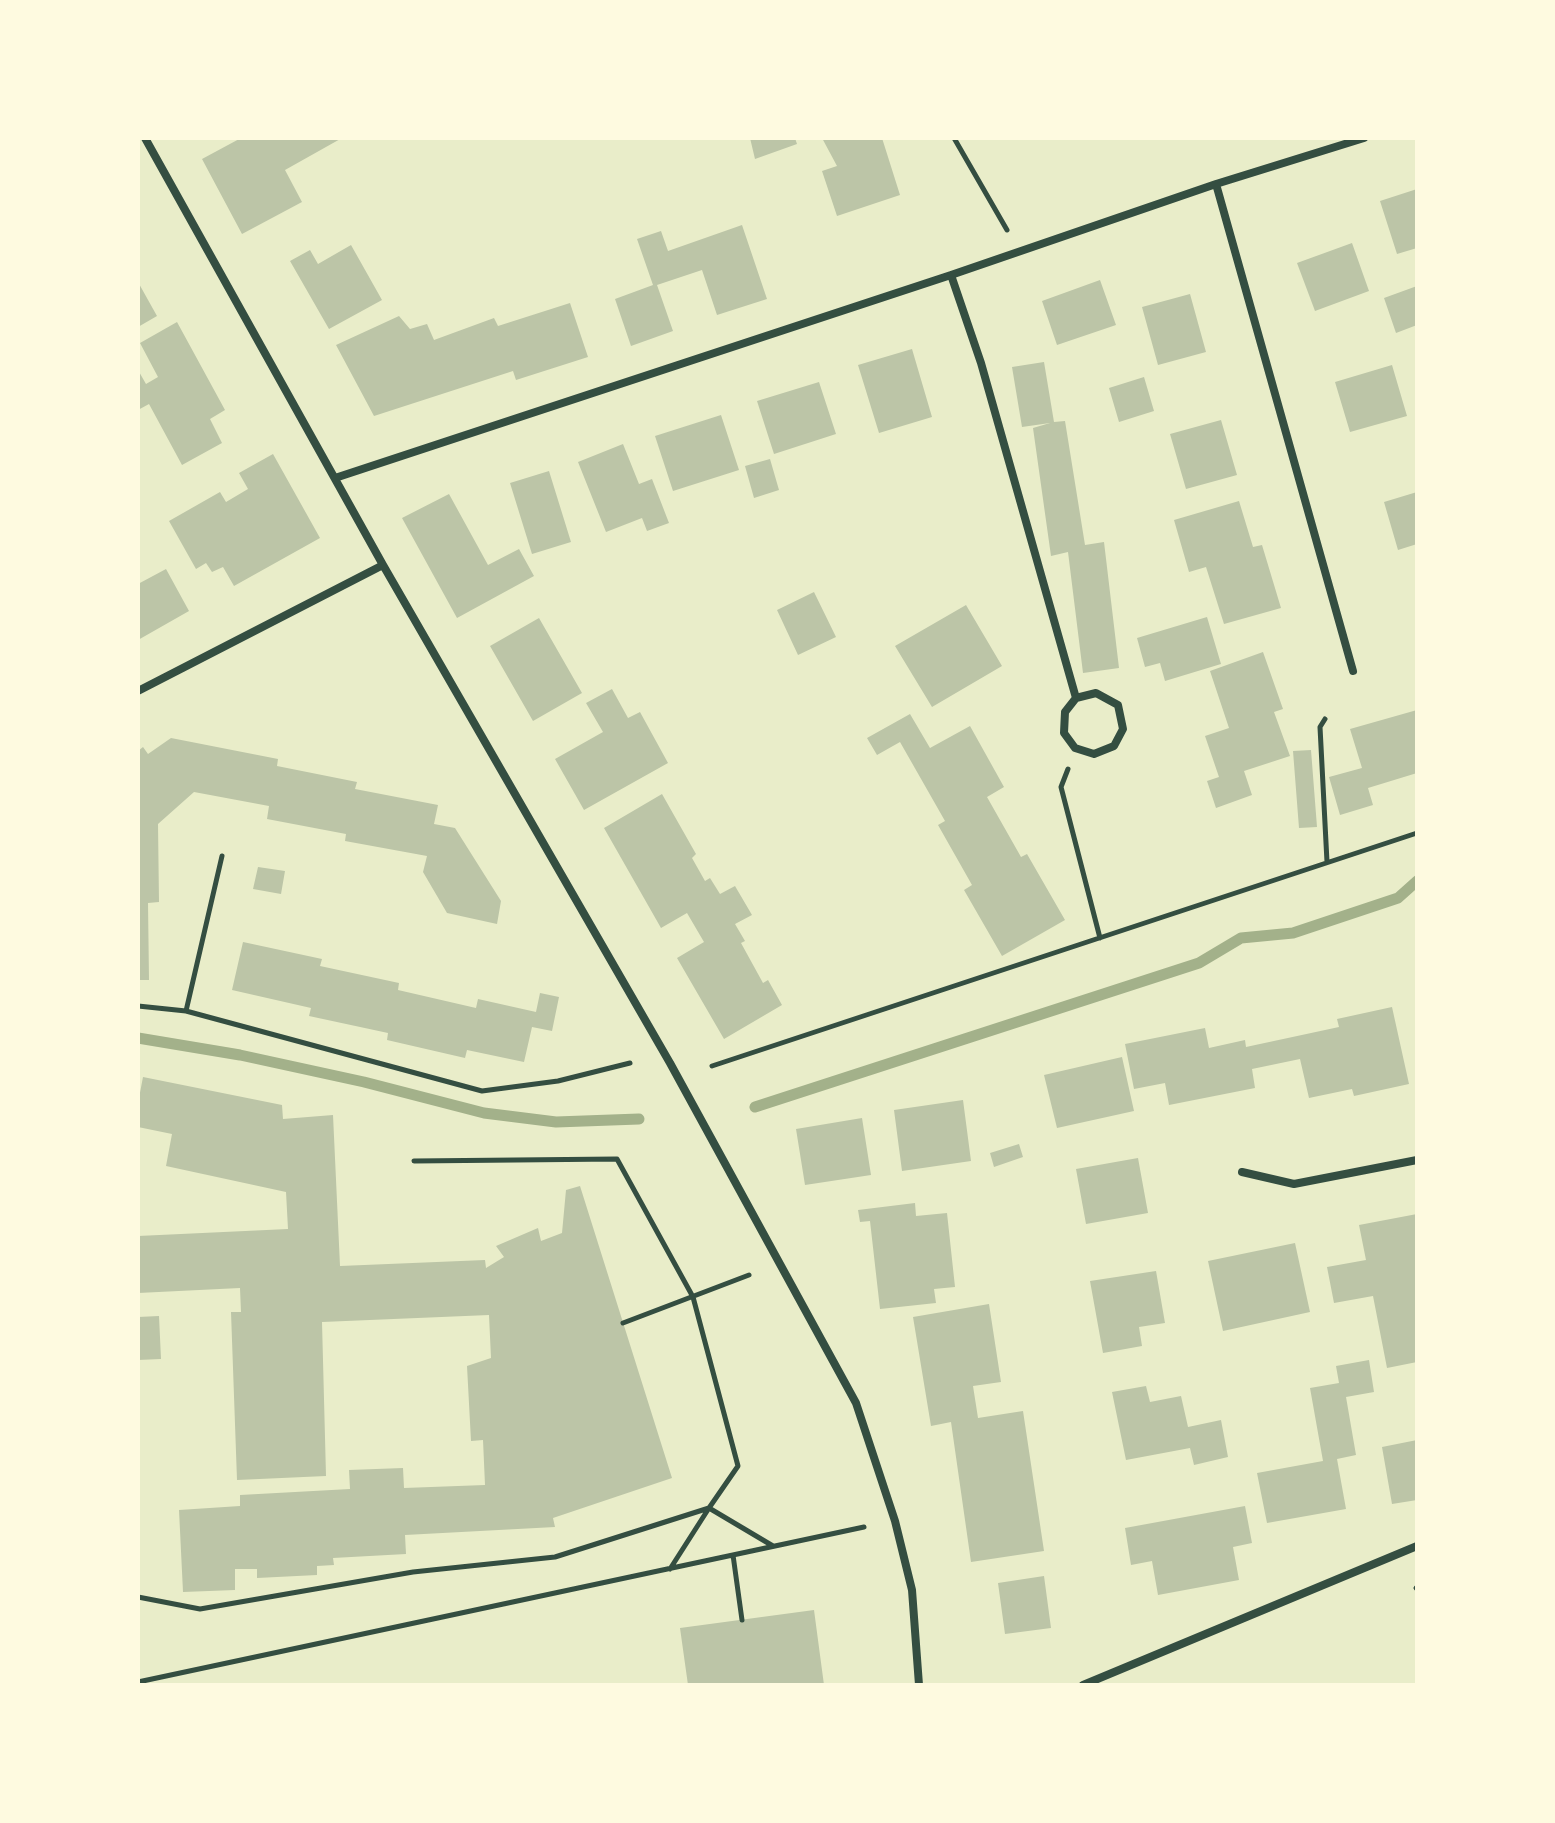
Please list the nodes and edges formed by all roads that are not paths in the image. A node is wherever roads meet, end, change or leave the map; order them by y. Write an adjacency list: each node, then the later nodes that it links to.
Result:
1 (145, 138): 5 (street)
2 (1364, 138): 3 (street)
3 (1216, 184): 4 (street); 7 (street)
4 (951, 275): 5 (street); 9 (street)
5 (335, 478): 6 (street)
6 (383, 565): 8 (street); 13 (street)
7 (1353, 671)
8 (138, 691)
9 (1076, 698): 9 (street)
10 (1417, 1160): 11 (street)
11 (1242, 1172)
12 (1417, 1546): 14 (street)
13 (919, 1685)
14 (1083, 1685)

